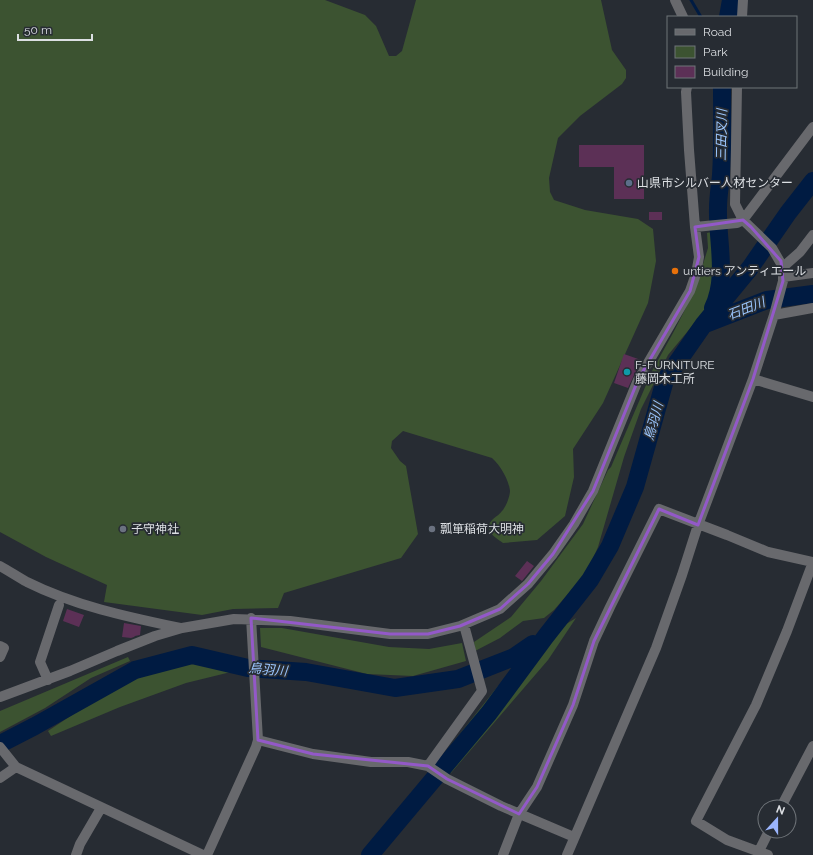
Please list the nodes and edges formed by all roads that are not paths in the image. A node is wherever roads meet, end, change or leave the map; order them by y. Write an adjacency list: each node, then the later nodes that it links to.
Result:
1 (675, 0): 3 (street)
2 (743, 0): 4 (street)
3 (683, 16)
4 (742, 16)
5 (687, 88): 9 (street)
6 (737, 88): 8 (street)
7 (813, 127): 8 (street)
8 (744, 223): 9 (street); 11 (street)
9 (697, 227): 23 (street)
10 (813, 235): 11 (street)
11 (782, 264): 13 (street)
12 (813, 273): 13 (street)
13 (783, 279): 15 (street)
14 (813, 308): 15 (street)
15 (775, 312): 16 (street)
16 (753, 378): 17 (street); 18 (street)
17 (813, 397)
18 (698, 525): 19 (street); 37 (street); 38 (street)
19 (813, 562): 40 (street)
20 (0, 566): 24 (street)
21 (59, 605): 27 (street)
22 (251, 620): 23 (street); 24 (street); 29 (street)
23 (464, 625): 33 (street)
24 (182, 628): 27 (street)
25 (0, 646): 26 (street)
26 (0, 657)
27 (48, 680): 28 (street)
28 (0, 697)
29 (258, 740): 33 (street); 43 (street)
30 (813, 746): 35 (street)
31 (0, 747): 32 (street)
32 (13, 763): 34 (street); 36 (street)
33 (428, 766): 37 (street)
34 (0, 778)
35 (785, 799)
36 (101, 808): 41 (street); 42 (street)
37 (519, 814): 38 (street); 44 (street)
38 (574, 837): 45 (street)
39 (765, 839): 40 (street)
40 (757, 853): 46 (street)
41 (76, 855)
42 (203, 855)
43 (207, 855)
44 (504, 855)
45 (567, 855)
46 (768, 855)

